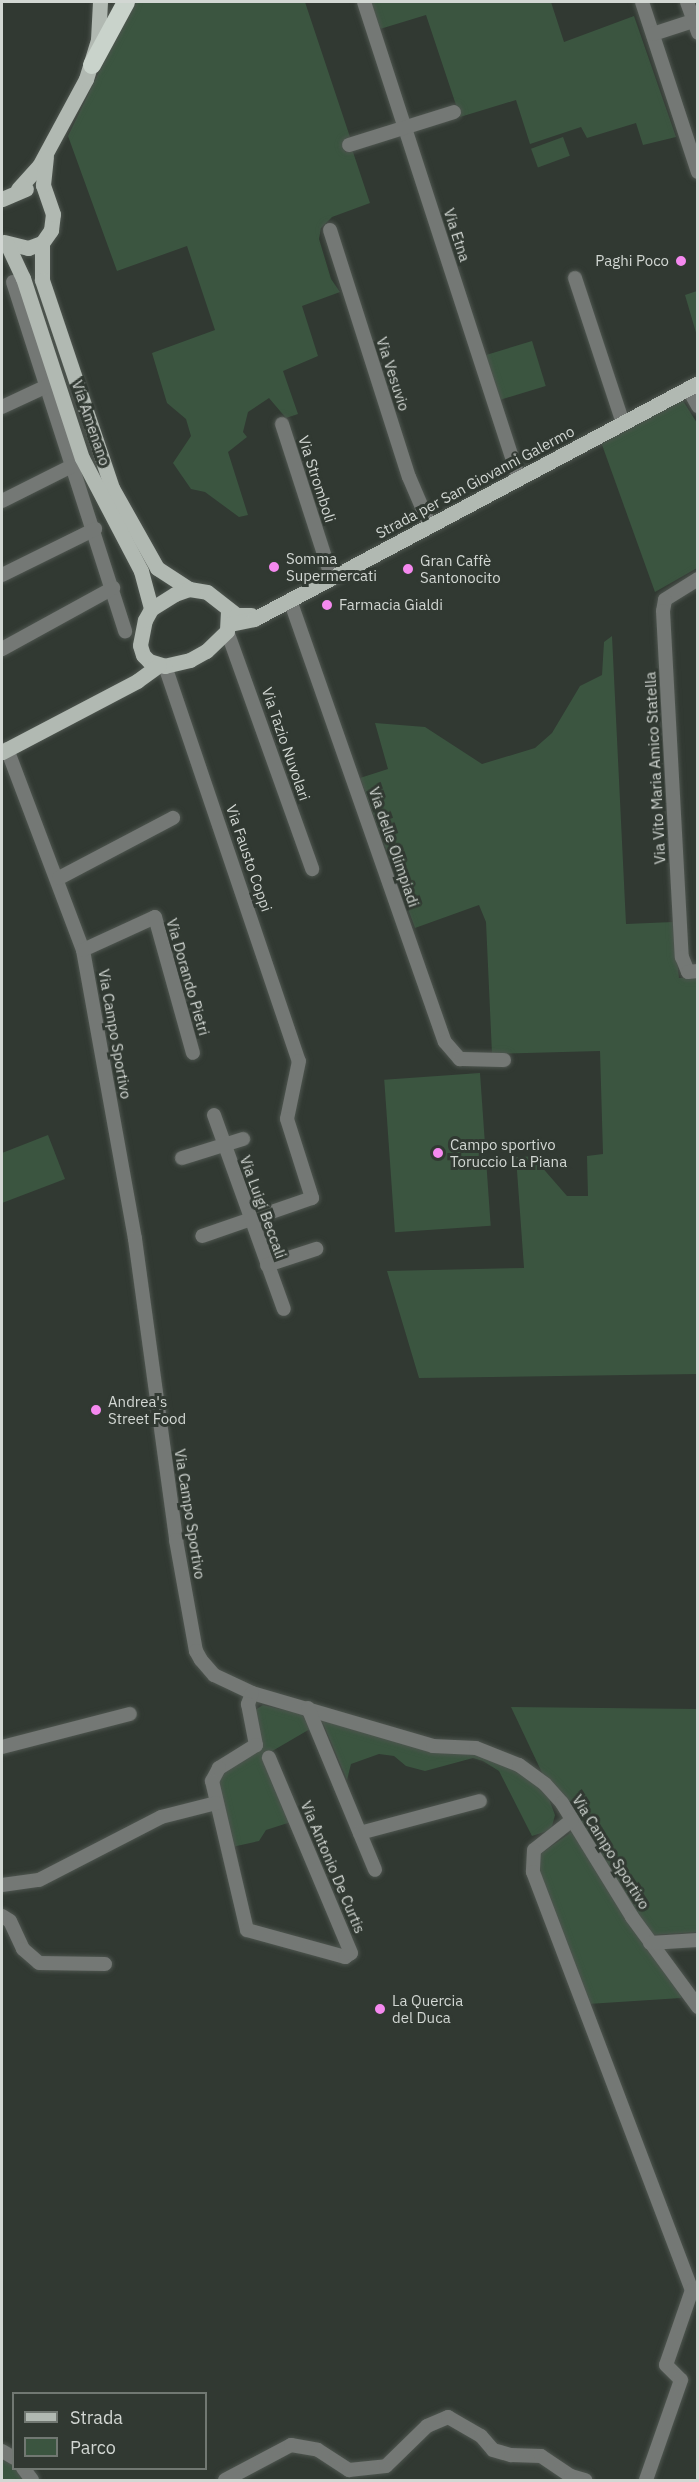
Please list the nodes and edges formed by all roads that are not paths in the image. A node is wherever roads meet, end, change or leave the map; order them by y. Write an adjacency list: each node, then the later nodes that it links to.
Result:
1 (100, 2): 8 (main road)
2 (126, 2): 8 (highway)
3 (364, 2): 10 (street, Via Etna)
4 (642, 2): 7 (street)
5 (687, 2): 6 (street)
6 (695, 27): 7 (street)
7 (653, 34): 13 (street)
8 (92, 65): 12 (main road)
9 (454, 112): 10 (street)
10 (405, 127): 11 (street); 29 (street, Via Etna)
11 (349, 145)
12 (48, 148): 14 (main road); 16 (main road, Via Amenano)
13 (698, 172)
14 (18, 189): 15 (main road); 16 (main road)
15 (2, 199)
16 (47, 200): 19 (main road, Via Amenano)
17 (330, 230): 31 (street, Via Vesuvio)
18 (4, 242): 19 (main road); 39 (main road, Via Amenano)
19 (42, 243): 37 (main road, Via Amenano)
20 (575, 278): 26 (street)
21 (13, 282): 22 (street)
22 (47, 386): 25 (street); 28 (street)
23 (693, 386): 24 (street); 26 (main road, Strada per San Giovanni Galermo)
24 (698, 406)
25 (2, 407)
26 (622, 423): 29 (main road, Strada per San Giovanni Galermo)
27 (282, 424): 34 (street, Via Stromboli)
28 (72, 466): 30 (street); 32 (street)
29 (519, 479): 31 (main road, Strada per San Giovanni Galermo)
30 (2, 501)
31 (430, 526): 34 (main road, Strada per San Giovanni Galermo)
32 (94, 529): 33 (street); 36 (street)
33 (2, 575)
34 (332, 579): 38 (main road, Strada per San Giovanni Galermo)
35 (698, 579): 51 (street, Via Vito Maria Amico Statella)
36 (113, 588): 41 (street); 42 (street)
37 (189, 589): 39 (main road); 40 (main road)
38 (290, 600): 40 (main road, Strada per San Giovanni Galermo); 53 (street, Via delle Olimpiadi)
39 (151, 609): 43 (main road)
40 (228, 622): 44 (main road); 48 (street, Via Tazio Nuvolari)
41 (126, 631)
42 (2, 649)
43 (143, 655): 44 (main road); 45 (main road)
44 (162, 665): 45 (main road); 58 (street, Via Fausto Coppi)
45 (137, 681): 46 (main road)
46 (4, 750): 49 (street, Via Campo Sportivo)
47 (173, 818): 49 (street)
48 (312, 868)
49 (59, 878): 50 (street, Via Campo Sportivo)
50 (83, 950): 52 (street, Via Dorando Pietri); 63 (street, Via Campo Sportivo)
51 (693, 972)
52 (193, 1053)
53 (504, 1060)
54 (213, 1116): 56 (street, Via Luigi Beccali)
55 (243, 1139): 56 (street)
56 (223, 1145): 57 (street); 58 (street, Via Luigi Beccali)
57 (182, 1158)
58 (251, 1222): 59 (street); 61 (street, Via Luigi Beccali)
59 (201, 1236)
60 (316, 1249): 61 (street)
61 (267, 1264): 62 (street, Via Luigi Beccali)
62 (284, 1309)
63 (252, 1693): 64 (street, Via Campo Sportivo); 69 (street)
64 (308, 1708): 70 (street, Via Campo Sportivo); 71 (street)
65 (130, 1714): 66 (street)
66 (2, 1747)
67 (269, 1758): 69 (street, Via Antonio De Curtis)
68 (480, 1801): 71 (street)
69 (216, 1803): 73 (street)
70 (572, 1820): 76 (street, Via Campo Sportivo); 81 (street)
71 (360, 1833): 72 (street)
72 (375, 1870)
73 (2, 1886)
74 (2, 1916): 77 (street)
75 (698, 1940): 76 (street)
76 (650, 1943): 78 (street, Via Campo Sportivo)
77 (105, 1964)
78 (698, 2007)
79 (225, 2481): 80 (street)
80 (585, 2481)
81 (646, 2481)

